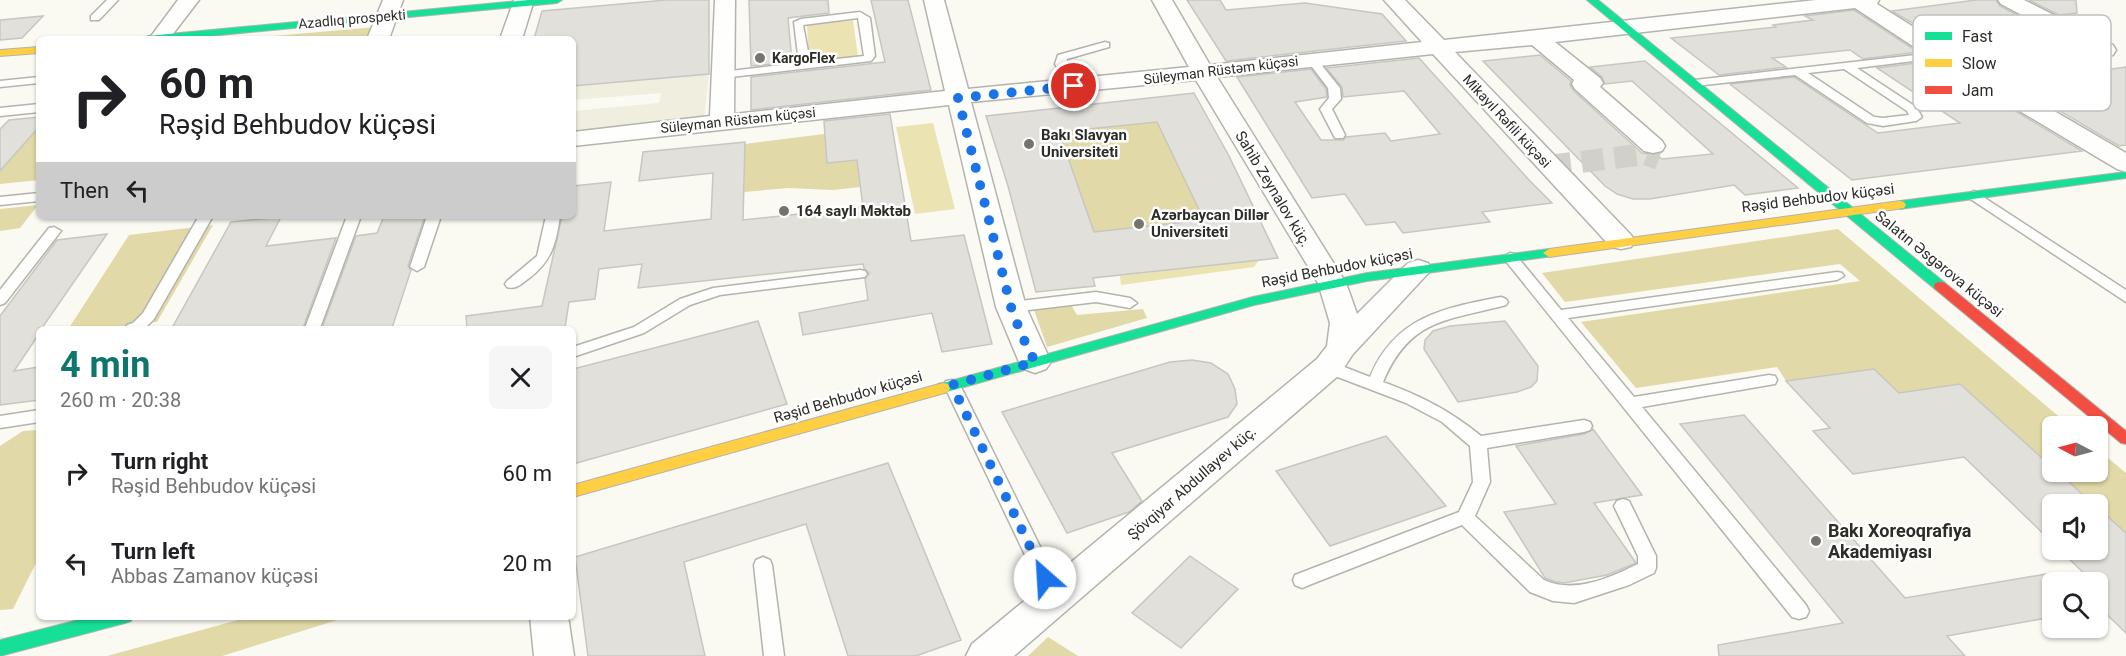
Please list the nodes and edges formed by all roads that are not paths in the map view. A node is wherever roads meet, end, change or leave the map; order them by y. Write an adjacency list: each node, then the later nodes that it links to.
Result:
1 (113, 0): 14 (lane)
2 (189, 0): 17 (street)
3 (557, 0): 11 (main road, Azadlıq prospekti)
4 (725, 0): 32 (street)
5 (934, 0): 37 (street)
6 (1162, 0): 31 (street, Sahib Zeynalov küç.)
7 (1394, 0): 23 (street, Mikayıl Rəfili küçəsi)
8 (1592, 0): 15 (main road, Salatın Əsgərova küçəsi)
9 (1861, 0): 15 (street, Süleyman Rüstəm küçəsi); 16 (street)
10 (2008, 0): 13 (street)
11 (523, 2): 12 (main road, Azadlıq prospekti); 20 (street)
12 (390, 8): 18 (main road, Azadlıq prospekti); 19 (street)
13 (2037, 15)
14 (95, 18)
15 (1626, 28): 21 (street, Süleyman Rüstəm küçəsi); 34 (main road, Salatın Əsgərova küçəsi)
16 (1913, 35)
17 (155, 36)
18 (169, 36)
19 (379, 36)
20 (513, 36)
21 (1537, 38): 23 (street, Süleyman Rüstəm küçəsi); 44 (street)
22 (1104, 45): 36 (lane)
23 (1438, 47): 27 (street, Süleyman Rüstəm küçəsi); 56 (street, Mikayıl Rəfili küçəsi)
24 (36, 50): 25 (main road)
25 (0, 53)
26 (1913, 58): 28 (lane)
27 (1311, 59): 31 (street, Süleyman Rüstəm küçəsi); 42 (lane)
28 (1845, 65): 30 (lane); 30 (lane)
29 (804, 67): 29 (lane); 32 (lane)
30 (1797, 70): 34 (lane)
31 (1203, 73): 36 (street, Süleyman Rüstəm küçəsi); 62 (street, Sahib Zeynalov küç.)
32 (722, 75): 41 (street)
33 (36, 80): 35 (lane)
34 (1695, 83): 50 (main road, Salatın Əsgərova küçəsi)
35 (0, 84)
36 (1074, 86): 37 (street, Süleyman Rüstəm küçəsi)
37 (958, 98): 41 (street, Süleyman Rüstəm küçəsi); 68 (street)
38 (36, 108): 40 (lane)
39 (2037, 111): 45 (street)
40 (0, 112)
41 (722, 122): 43 (street, Süleyman Rüstəm küçəsi)
42 (1339, 135)
43 (576, 139)
44 (1653, 146)
45 (2126, 164)
46 (2126, 175): 47 (main road, Rəşid Behbudov küçəsi)
47 (1974, 195): 50 (main road, Rəşid Behbudov küçəsi); 64 (lane)
48 (36, 197): 49 (lane)
49 (0, 201)
50 (1849, 211): 56 (main road, Rəşid Behbudov küçəsi); 82 (main road, Salatın Əsgərova küçəsi)
51 (204, 219): 70 (lane)
52 (353, 219): 71 (lane)
53 (433, 219): 58 (lane)
54 (553, 219): 63 (lane)
55 (54, 231): 65 (lane)
56 (1621, 242): 57 (main road, Rəşid Behbudov küçəsi)
57 (1510, 257): 59 (main road, Rəşid Behbudov küçəsi); 69 (lane)
58 (417, 267)
59 (1418, 269): 62 (main road, Rəşid Behbudov küçəsi); 73 (street, Şövqiyar Abdullayev küç.)
60 (860, 274): 72 (lane)
61 (1836, 276): 69 (lane)
62 (1332, 283): 73 (street); 74 (main road, Rəşid Behbudov küçəsi)
63 (512, 284)
64 (2126, 297)
65 (0, 300)
66 (1501, 302): 77 (lane)
67 (1130, 303): 68 (lane)
68 (1011, 307): 74 (street)
69 (1557, 315): 78 (lane)
70 (139, 326)
71 (313, 326)
72 (576, 351)
73 (1335, 357): 77 (lane); 89 (street, Şövqiyar Abdullayev küç.)
74 (1035, 362): 76 (main road, Rəşid Behbudov küçəsi)
75 (1768, 380): 78 (lane)
76 (952, 385): 84 (main road, Rəşid Behbudov küçəsi); 89 (lane)
77 (1374, 385): 83 (lane)
78 (1629, 404): 90 (lane)
79 (36, 416): 80 (lane)
80 (0, 422)
81 (1584, 426): 83 (lane)
82 (2126, 439)
83 (1478, 443): 86 (lane)
84 (576, 490)
85 (1623, 506): 86 (lane)
86 (1466, 517): 88 (lane)
87 (763, 565): 95 (lane)
88 (1302, 580)
89 (1056, 599): 96 (street, Şövqiyar Abdullayev küç.)
90 (1799, 611)
91 (109, 620): 93 (main road)
92 (550, 620): 94 (street)
93 (0, 648)
94 (554, 656)
95 (774, 656)
96 (986, 656)

